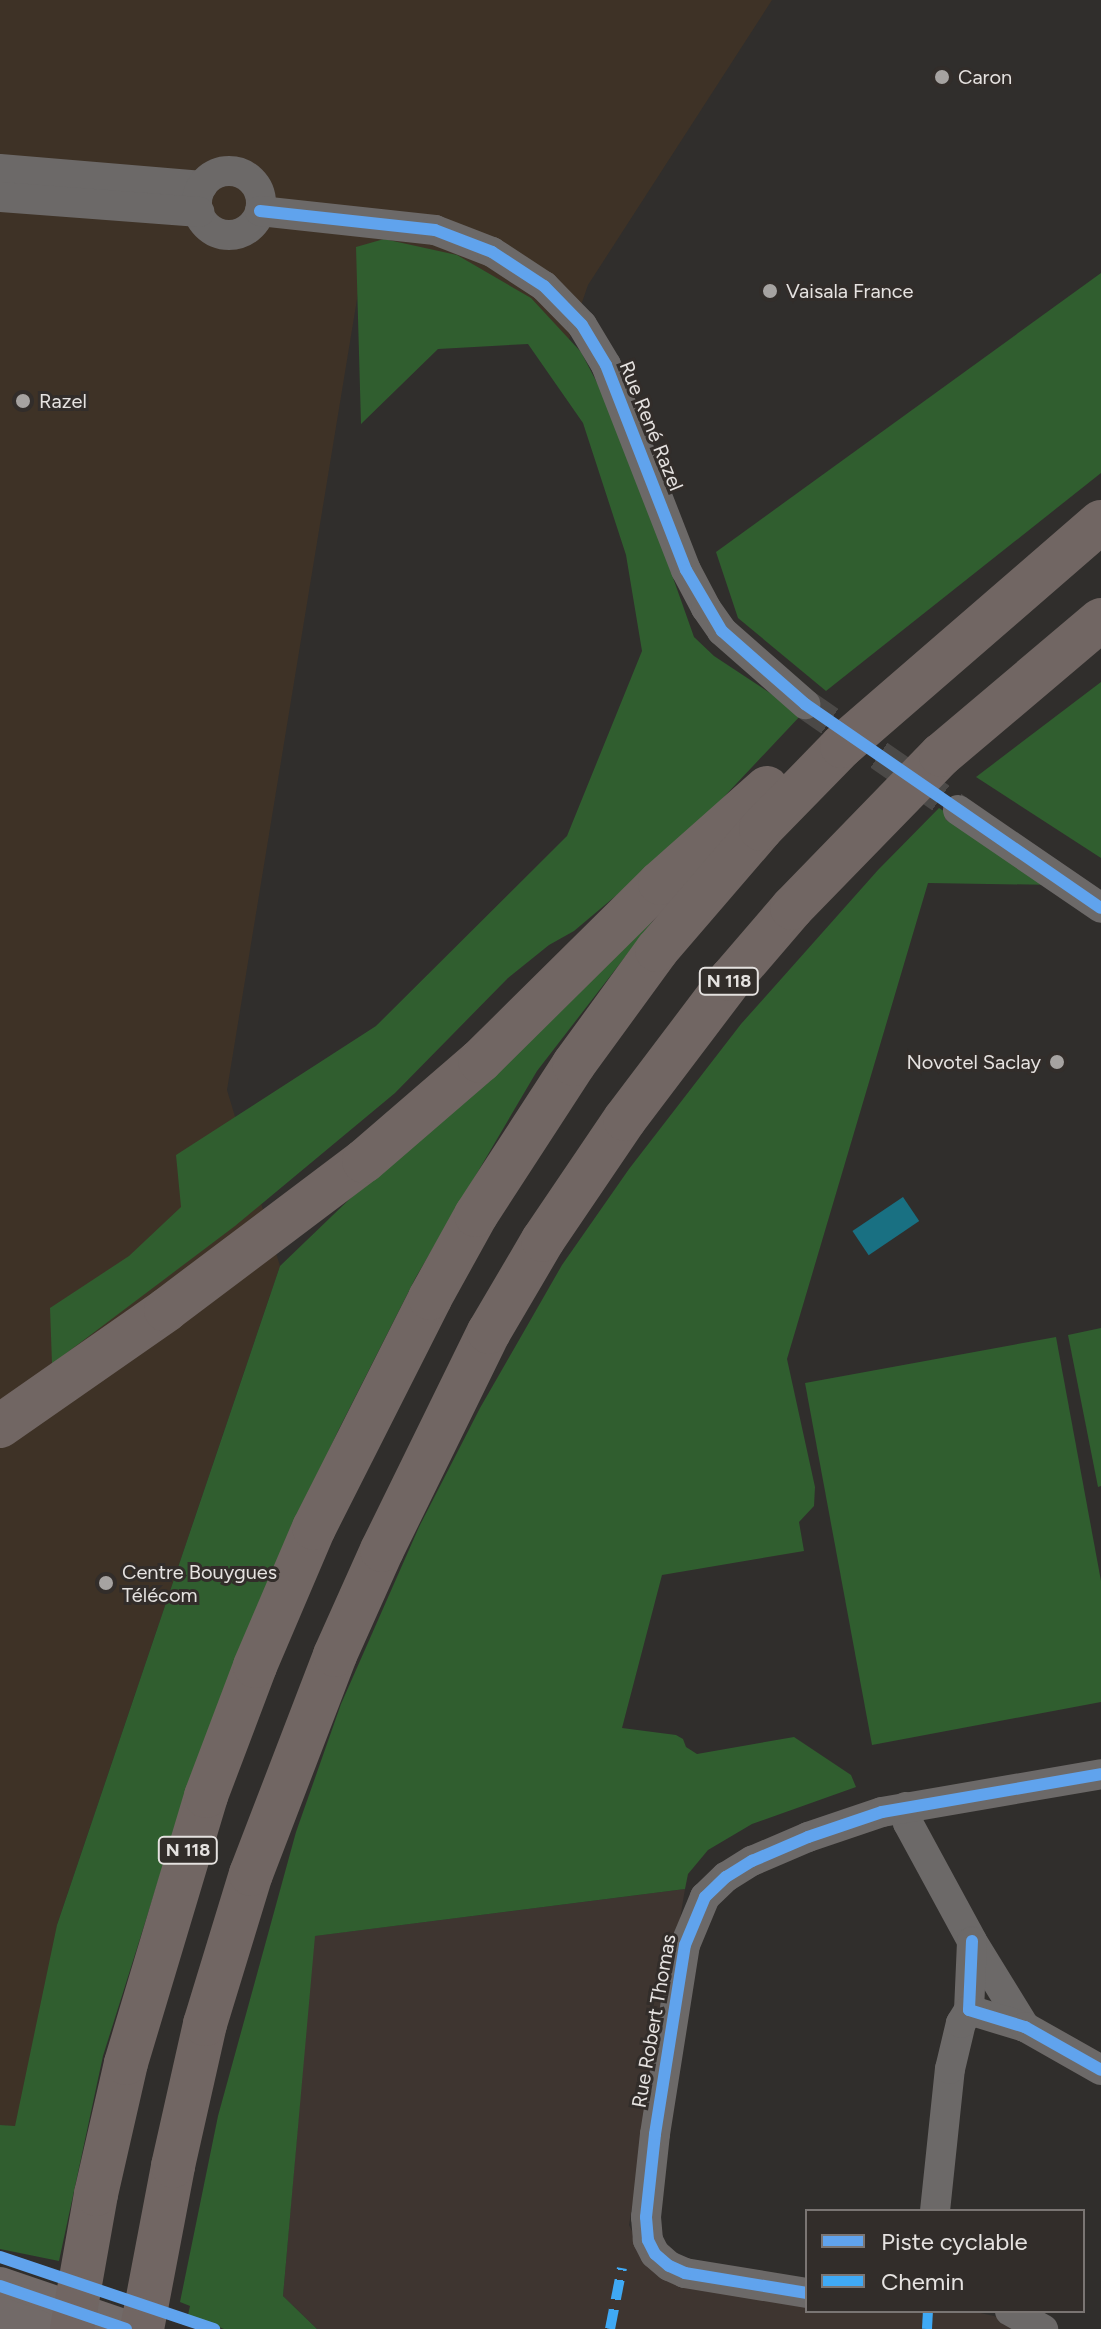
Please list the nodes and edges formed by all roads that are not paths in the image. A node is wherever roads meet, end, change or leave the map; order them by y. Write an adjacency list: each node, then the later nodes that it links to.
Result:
1 (0, 169): 3 (street)
2 (0, 197): 3 (street)
3 (201, 199): 4 (street); 4 (street)
4 (260, 211): 7 (street, Rue René Razel)
5 (1101, 522): 8 (highway, N 118)
6 (1101, 620): 22 (highway, N 118)
7 (805, 704)
8 (869, 724): 11 (highway); 23 (highway, N 118)
9 (958, 810): 10 (street)
10 (1101, 908)
11 (0, 1426)
12 (1101, 1774): 13 (street, Rue Robert Thomas)
13 (906, 1807): 14 (street); 19 (street, Rue Robert Thomas)
14 (972, 1941): 15 (street); 16 (street)
15 (969, 2010): 16 (street); 18 (street)
16 (1025, 2027): 17 (street)
17 (1101, 2070)
18 (935, 2209)
19 (805, 2293)
20 (10, 2307): 22 (main road)
21 (1014, 2313): 24 (street)
22 (143, 2320)
23 (72, 2329)
24 (1043, 2329)

